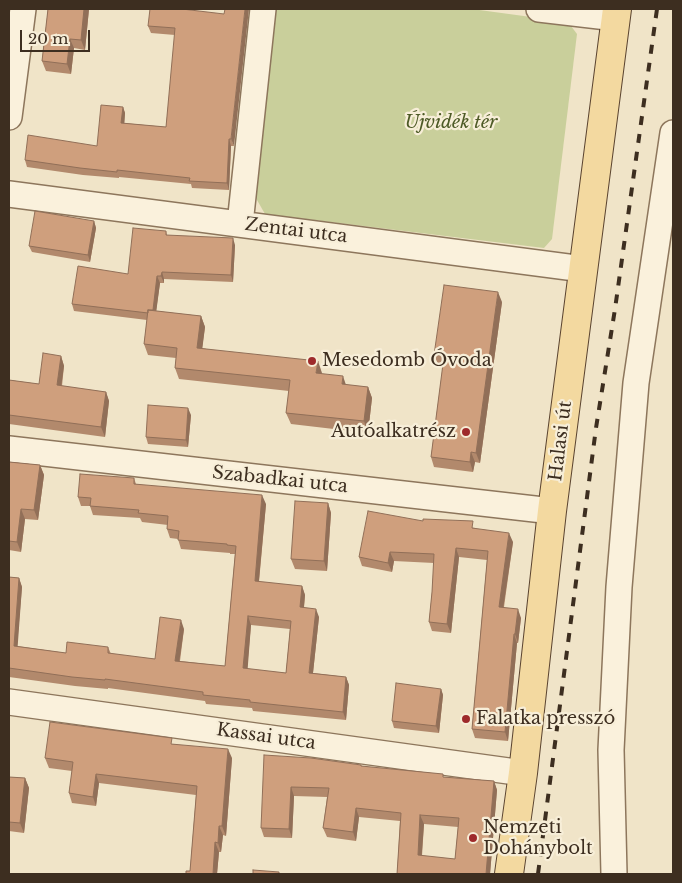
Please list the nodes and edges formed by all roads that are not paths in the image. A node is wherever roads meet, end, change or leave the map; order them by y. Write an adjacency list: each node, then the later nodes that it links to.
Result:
1 (23, 9): 5 (street)
2 (263, 9): 8 (street)
3 (539, 9): 4 (street)
4 (616, 14): 9 (main road, Halasi út)
5 (9, 117)
6 (673, 133): 15 (street)
7 (9, 194): 8 (street, Zentai utca)
8 (240, 224): 9 (street, Zentai utca)
9 (583, 269): 11 (main road, Halasi út)
10 (9, 449): 11 (street, Szabadkai utca)
11 (552, 511): 13 (main road, Halasi út)
12 (9, 702): 13 (street, Kassai utca)
13 (523, 773): 14 (main road, Halasi út)
14 (509, 874)
15 (614, 874)

